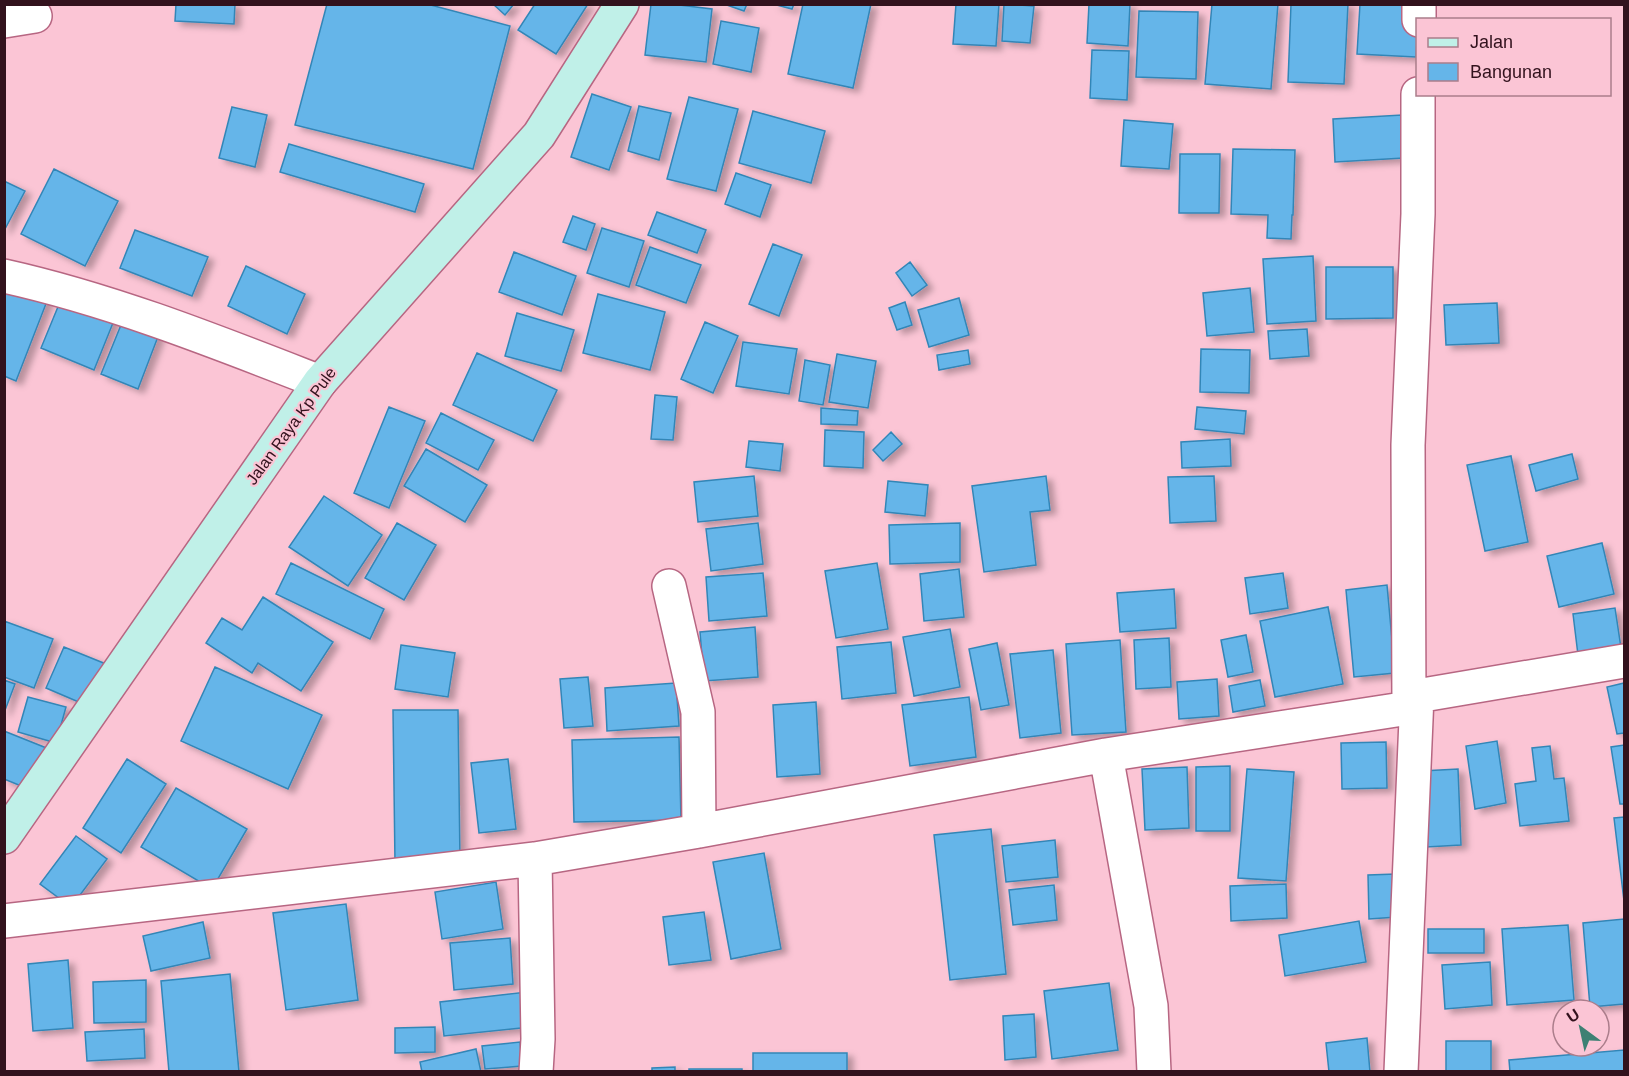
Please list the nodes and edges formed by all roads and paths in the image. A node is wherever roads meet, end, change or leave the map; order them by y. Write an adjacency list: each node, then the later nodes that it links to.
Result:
1 (622, 4): 4 (street, Jalan Raya Kp Pule)
2 (1418, 96): 7 (street)
3 (4, 276): 4 (street)
4 (320, 382): 10 (street, Jalan Raya Kp Pule)
5 (669, 586): 9 (street)
6 (1624, 661): 7 (street)
7 (1413, 702): 8 (street); 15 (street)
8 (1106, 755): 9 (street); 14 (street)
9 (699, 831): 11 (street)
10 (4, 837)
11 (535, 859): 12 (street); 13 (street)
12 (4, 921)
13 (536, 1071)
14 (1154, 1071)
15 (1401, 1071)

